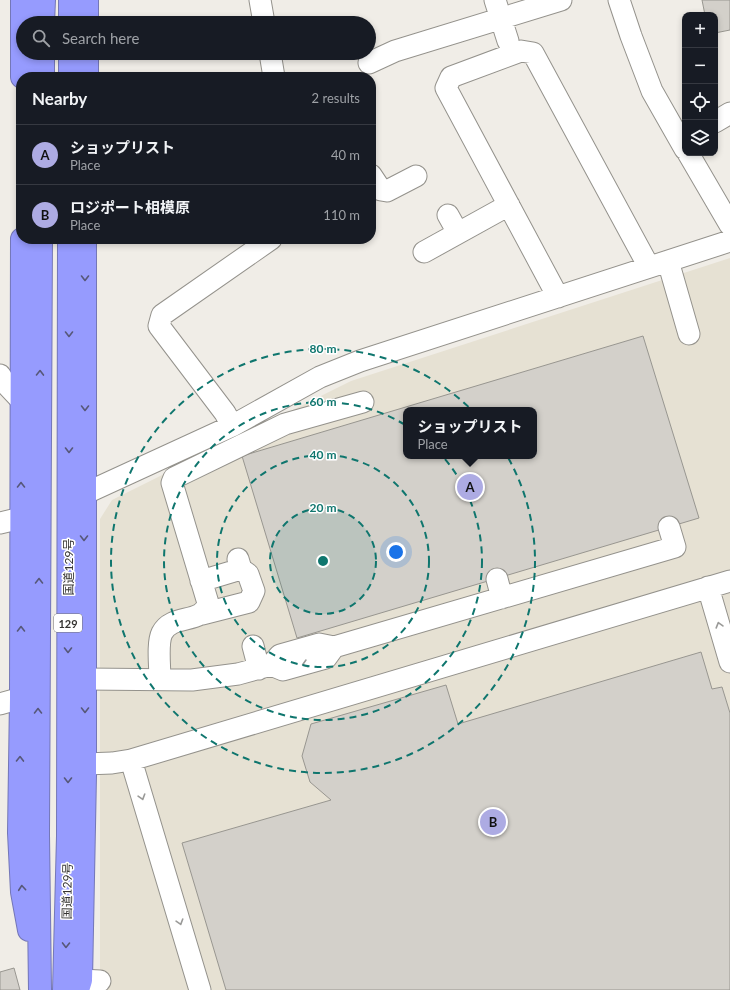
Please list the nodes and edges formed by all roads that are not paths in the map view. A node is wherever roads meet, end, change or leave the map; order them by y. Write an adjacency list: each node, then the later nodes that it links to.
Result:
1 (22, 0): 9 (highway)
2 (44, 0): 10 (highway)
3 (70, 0): 11 (highway)
4 (87, 0): 12 (highway)
5 (260, 0): 13 (street)
6 (561, 0): 8 (street)
7 (619, 0): 30 (street)
8 (498, 9): 14 (street); 21 (street)
9 (22, 16)
10 (43, 16)
11 (70, 16)
12 (87, 16)
13 (263, 16)
14 (508, 41)
15 (22, 60): 23 (highway)
16 (43, 60): 24 (highway)
17 (70, 60): 25 (highway)
18 (87, 60): 26 (highway)
19 (271, 60): 27 (street)
20 (375, 60): 22 (street)
21 (376, 60)
22 (369, 63)
23 (22, 72)
24 (43, 72)
25 (70, 72)
26 (87, 72)
27 (273, 72)
28 (730, 113): 29 (street)
29 (718, 120)
30 (682, 141)
31 (691, 156): 36 (street)
32 (416, 176): 33 (street)
33 (376, 182)
34 (509, 205): 37 (street); 45 (street); 46 (street)
35 (448, 215): 37 (street)
36 (730, 225)
37 (458, 233): 44 (street)
38 (730, 242): 45 (street)
39 (22, 244): 49 (highway)
40 (41, 244): 70 (highway, 129, one-way to 40)
41 (69, 244): 69 (highway, 国道129号 / 129, one-way to 69)
42 (86, 244): 52 (highway, one-way to 52)
43 (264, 244): 51 (street)
44 (424, 252)
45 (658, 264): 46 (street); 47 (street)
46 (558, 297): 51 (street)
47 (689, 334)
48 (2, 381): 49 (street)
49 (22, 400): 53 (highway, one-way to 49)
50 (363, 402): 56 (street)
51 (232, 426): 52 (street)
52 (84, 494): 63 (highway, one-way to 63)
53 (21, 518): 54 (street); 65 (highway, one-way to 53)
54 (0, 523)
55 (669, 527): 62 (street)
56 (201, 580): 59 (street); 59 (street)
57 (730, 580): 58 (street)
58 (708, 587): 61 (street, one-way to 58); 67 (street)
59 (202, 614): 64 (street)
60 (253, 646): 62 (street)
61 (730, 662)
62 (265, 667): 64 (street)
63 (85, 679): 64 (street); 68 (highway, one-way to 68)
64 (160, 679)
65 (21, 698): 66 (street); 70 (highway, one-way to 65)
66 (0, 704)
67 (131, 760): 68 (street); 71 (street, one-way to 71)
68 (85, 764): 69 (highway)
69 (81, 985)
70 (40, 986)
71 (200, 990)

